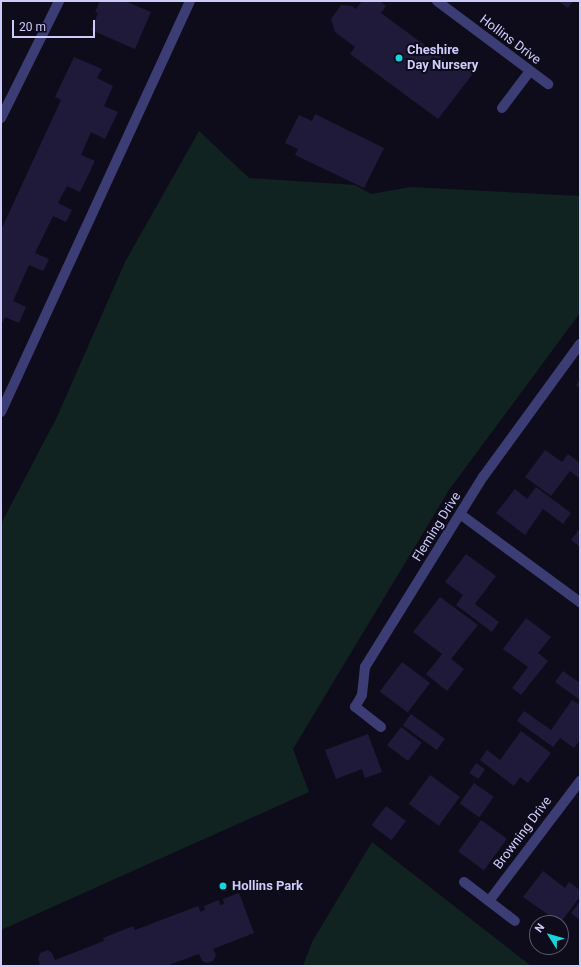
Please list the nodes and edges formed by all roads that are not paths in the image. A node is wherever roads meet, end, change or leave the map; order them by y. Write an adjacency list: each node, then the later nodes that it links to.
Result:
1 (58, 1): 7 (street)
2 (190, 1): 9 (street)
3 (437, 1): 4 (street, Hollins Drive)
4 (530, 71): 5 (street, Hollins Drive); 6 (street)
5 (548, 84)
6 (502, 108)
7 (1, 118)
8 (580, 344): 10 (street, Fleming Drive)
9 (1, 412)
10 (460, 514): 11 (street); 12 (street, Fleming Drive)
11 (580, 602)
12 (382, 727)
13 (580, 781): 15 (street, Browning Drive)
14 (464, 882): 15 (street)
15 (489, 901): 16 (street)
16 (515, 921)

